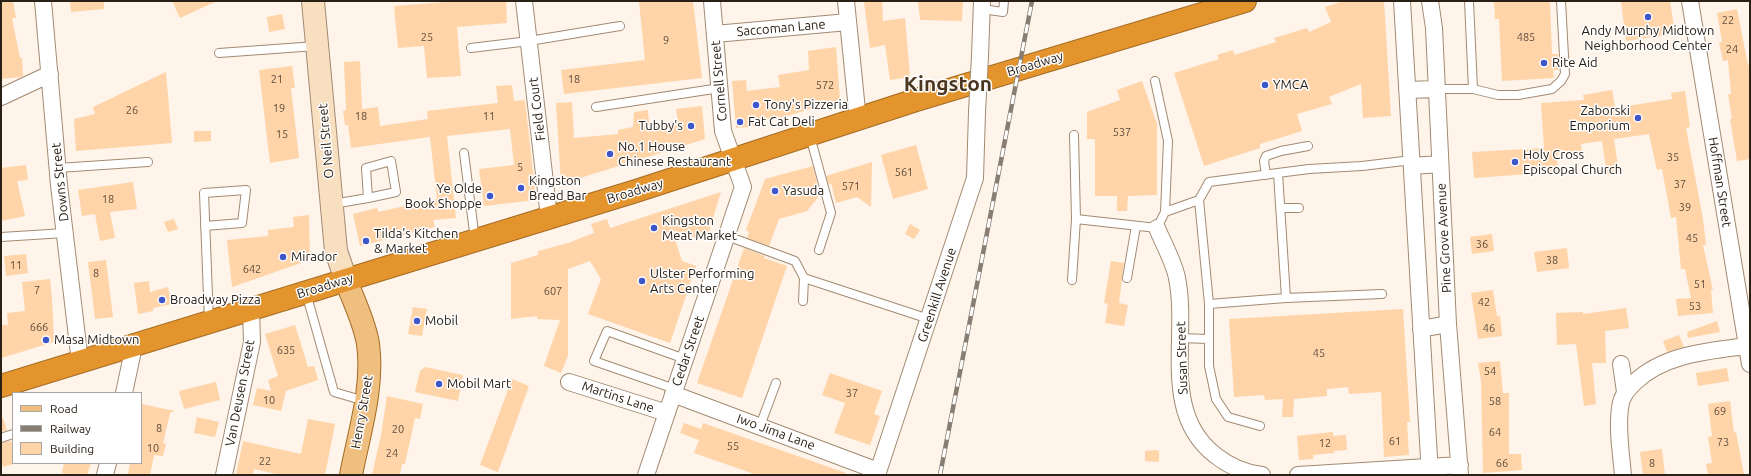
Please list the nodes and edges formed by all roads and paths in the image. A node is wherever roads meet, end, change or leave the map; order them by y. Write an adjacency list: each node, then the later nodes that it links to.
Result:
1 (44, 1): 21 (street, Downs Street)
2 (312, 1): 18 (street, O Neil Street)
3 (524, 1): 17 (street, Field Court)
4 (712, 1): 16 (street, Cornell Street)
5 (846, 1): 14 (street)
6 (1004, 1): 13 (lane)
7 (1245, 1): 29 (highway, Broadway)
8 (1402, 1): 26 (street)
9 (1430, 1): 25 (street, Pine Grove Avenue)
10 (1469, 1): 24 (lane)
11 (1561, 1): 24 (lane)
12 (1690, 1): 74 (street, Hoffman Street)
13 (982, 5): 67 (street, Greenkill Avenue, bridge)
14 (848, 22): 16 (street, Saccoman Lane); 29 (street)
15 (620, 26): 17 (lane)
16 (715, 34): 23 (street, Cornell Street)
17 (529, 41): 19 (lane); 47 (street, Field Court)
18 (317, 46): 20 (lane); 43 (street, O Neil Street)
19 (471, 48)
20 (219, 53)
21 (50, 74): 27 (street); 38 (street, Downs Street)
22 (1155, 81): 46 (lane)
23 (720, 88): 28 (lane); 34 (street, Cornell Street)
24 (1473, 88): 25 (lane)
25 (1436, 89): 26 (street); 37 (street, Pine Grove Avenue)
26 (1407, 90): 36 (street)
27 (1, 97)
28 (596, 107)
29 (858, 120): 31 (highway, Broadway)
30 (1074, 135): 48 (lane)
31 (810, 136): 34 (highway, Broadway); 56 (lane)
32 (1308, 146): 40 (lane)
33 (464, 153): 55 (lane)
34 (733, 160): 47 (highway, Broadway); 54 (street, Cedar Street)
35 (148, 162): 38 (lane)
36 (1412, 163): 37 (street); 39 (lane); 70 (street)
37 (1440, 164): 69 (street, Pine Grove Avenue)
38 (58, 168): 52 (street, Downs Street)
39 (1278, 173): 40 (lane); 44 (lane)
40 (1266, 175): 42 (lane)
41 (368, 198): 41 (lane); 43 (lane)
42 (1199, 200): 46 (lane); 65 (lane)
43 (332, 204): 59 (street, O Neil Street)
44 (1281, 208): 45 (lane); 63 (lane)
45 (1298, 208)
46 (1165, 212): 51 (lane)
47 (550, 217): 55 (highway, Broadway)
48 (1076, 219): 50 (lane); 60 (lane)
49 (206, 226): 49 (lane); 68 (lane)
50 (1136, 226): 51 (lane); 58 (lane)
51 (1157, 228): 71 (street, Susan Street)
52 (65, 233): 53 (lane); 76 (street, Downs Street)
53 (1, 236)
54 (727, 236): 57 (lane); 75 (street, Cedar Street)
55 (475, 240): 59 (highway, Broadway)
56 (818, 250)
57 (804, 278): 64 (lane); 67 (lane)
58 (1127, 278)
59 (346, 280): 61 (highway, Broadway); 85 (main road, Henry Street)
60 (1072, 280)
61 (306, 292): 66 (highway, Broadway); 85 (lane)
62 (1382, 294): 63 (lane)
63 (1286, 298): 65 (lane)
64 (803, 301)
65 (1209, 304): 72 (lane)
66 (251, 310): 68 (highway, Broadway); 96 (street, Van Deusen Street)
67 (929, 319): 94 (street, Greenkill Avenue)
68 (209, 323): 73 (highway, Broadway)
69 (1448, 324): 70 (street); 92 (street, Pine Grove Avenue)
70 (1420, 329): 93 (street)
71 (1179, 338): 72 (lane); 99 (street, Susan Street)
72 (1209, 339): 88 (lane)
73 (134, 346): 76 (highway, Broadway); 82 (street)
74 (1747, 346): 78 (street, Hoffman Street); 84 (street)
75 (685, 359): 83 (street, Cedar Street); 83 (lane)
76 (80, 362): 81 (highway, Broadway)
77 (1621, 364): 84 (street)
78 (1750, 364)
79 (569, 382): 86 (street, Martins Lane)
80 (776, 383): 87 (lane)
81 (8, 387)
82 (124, 392)
83 (674, 392): 86 (street, Cedar Street); 87 (street, Iwo Jima Lane)
84 (1625, 392): 101 (street)
85 (366, 402): 97 (main road, Henry Street)
86 (667, 413): 98 (street, Cedar Street)
87 (760, 426): 94 (street, Iwo Jima Lane)
88 (1260, 426)
89 (12, 434): 90 (lane)
90 (1, 438)
91 (108, 464): 95 (street)
92 (1460, 470): 93 (street)
93 (1430, 472): 100 (street)
94 (878, 473)
95 (106, 475)
96 (224, 475)
97 (351, 475)
98 (646, 475)
99 (1262, 475)
100 (1298, 475)
101 (1623, 475)

